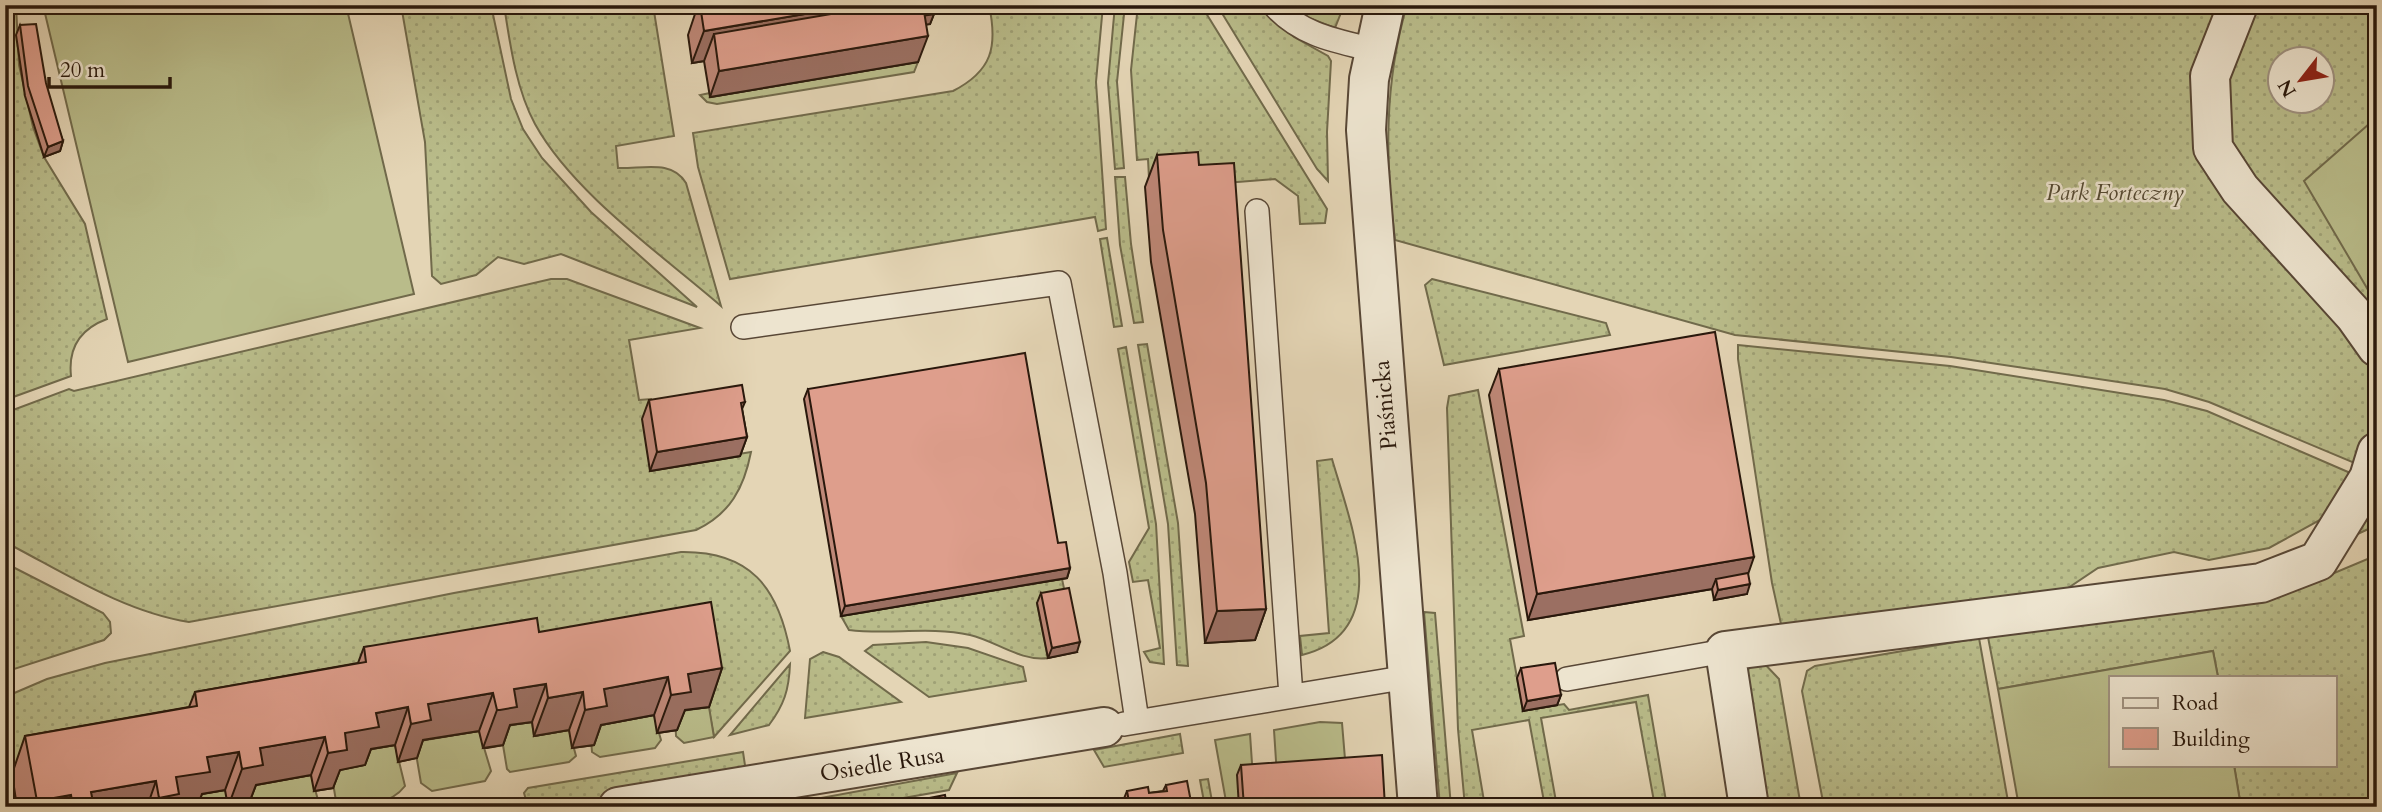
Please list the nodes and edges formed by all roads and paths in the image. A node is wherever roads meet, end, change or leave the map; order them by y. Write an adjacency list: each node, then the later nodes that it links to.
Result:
1 (1274, 5): 4 (lane)
2 (1385, 5): 4 (street, Piaśnicka)
3 (2238, 5): 7 (street)
4 (1374, 50): 10 (street, Piaśnicka)
5 (1257, 212): 12 (lane)
6 (744, 327): 13 (lane)
7 (2377, 347)
8 (2377, 452): 9 (street)
9 (1725, 651): 11 (lane); 16 (street)
10 (1408, 677): 12 (lane); 15 (street, Piaśnicka)
11 (1567, 679)
12 (1292, 696): 13 (lane)
13 (1121, 724): 14 (street, Osiedle Rusa)
14 (618, 807)
15 (1418, 807)
16 (1749, 807)

